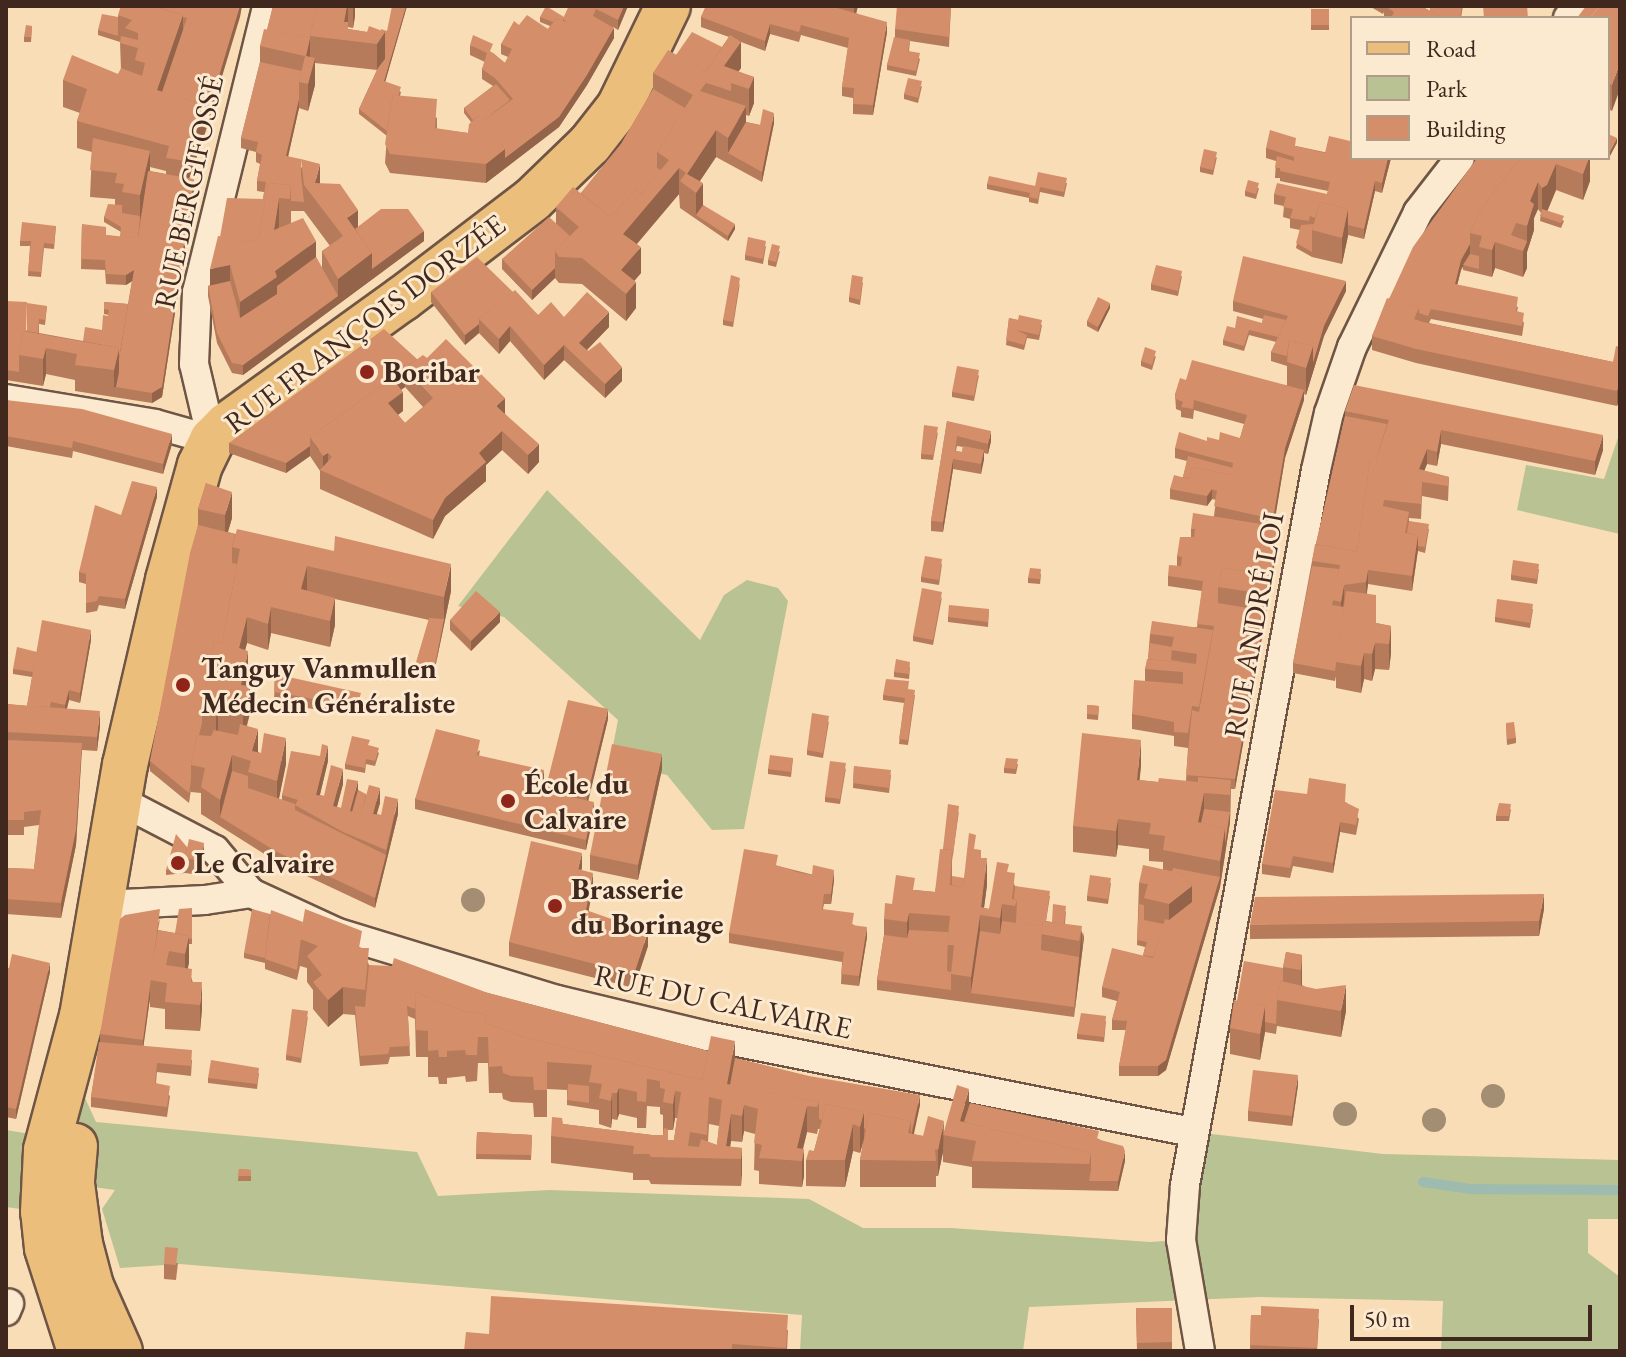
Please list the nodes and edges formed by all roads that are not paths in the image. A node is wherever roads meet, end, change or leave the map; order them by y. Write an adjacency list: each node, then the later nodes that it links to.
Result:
1 (267, 6): 5 (street, RUE BERGIFOSSÉ)
2 (668, 6): 5 (main road, RUE FRANÇOIS DORZÉE)
3 (1458, 160): 9 (street, RUE ANDRÉ LOI)
4 (6, 399): 5 (street)
5 (212, 440): 6 (main road, RUE FRANÇOIS DORZÉE)
6 (119, 800): 7 (street, RUE DU CALVAIRE); 8 (main road, RUE FRANÇOIS DORZÉE)
7 (251, 893): 8 (street); 9 (street, RUE DU CALVAIRE)
8 (102, 905): 10 (main road, RUE FRANÇOIS DORZÉE)
9 (1194, 1132): 13 (street, RUE ANDRÉ LOI)
10 (58, 1182): 11 (main road); 12 (main road)
11 (80, 1351)
12 (120, 1351)
13 (1200, 1351)

